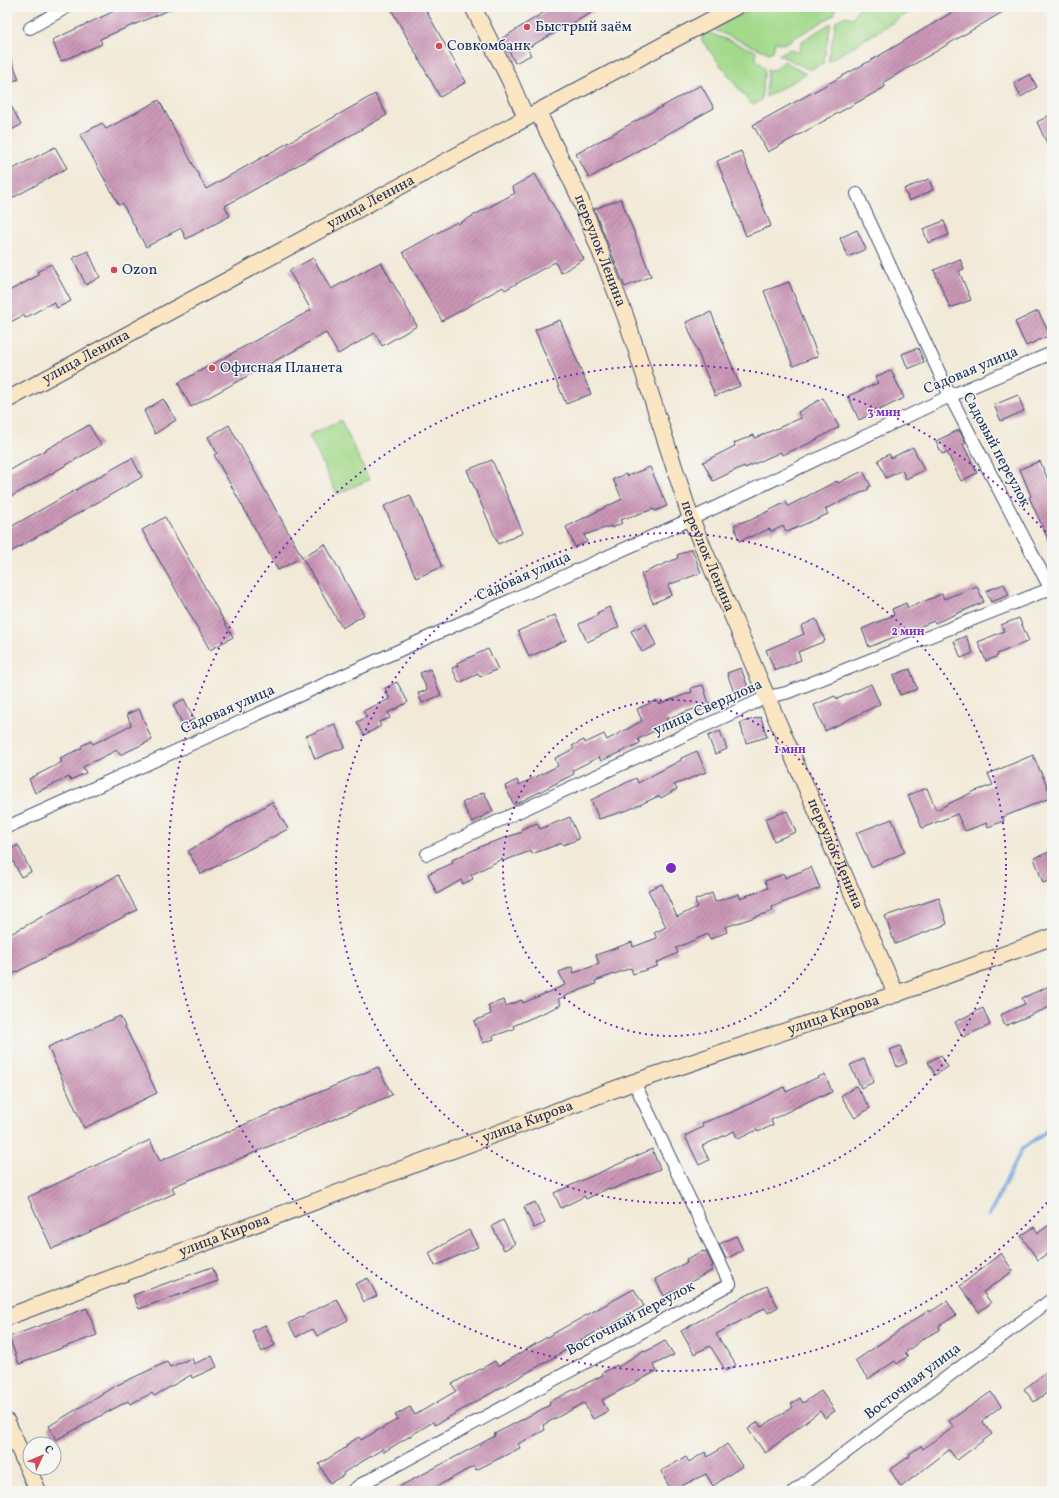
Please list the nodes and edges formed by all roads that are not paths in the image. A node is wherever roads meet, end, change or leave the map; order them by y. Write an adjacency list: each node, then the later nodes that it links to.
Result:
1 (67, 7): 4 (street)
2 (473, 7): 5 (street, переулок Ленина)
3 (735, 7): 5 (street, улица Ленина)
4 (30, 28)
5 (532, 115): 9 (street, улица Ленина); 10 (street, переулок Ленина)
6 (857, 194): 8 (street, Садовый переулок)
7 (1052, 353): 8 (street, Садовая улица)
8 (950, 396): 10 (street, Садовая улица); 11 (street, Садовый переулок)
9 (7, 400)
10 (691, 519): 12 (street, переулок Ленина); 13 (street, Садовая улица)
11 (1051, 588): 12 (street, улица Свердлова)
12 (767, 697): 14 (street, улица Свердлова); 16 (street, переулок Ленина)
13 (7, 827)
14 (427, 854)
15 (1052, 937): 16 (street, улица Кирова)
16 (896, 994): 17 (street, улица Кирова)
17 (634, 1082): 19 (street, улица Кирова); 22 (street, Восточный переулок)
18 (1052, 1299): 23 (street, Восточная улица)
19 (7, 1317)
20 (7, 1422): 21 (street)
21 (38, 1491)
22 (352, 1491)
23 (794, 1491)

